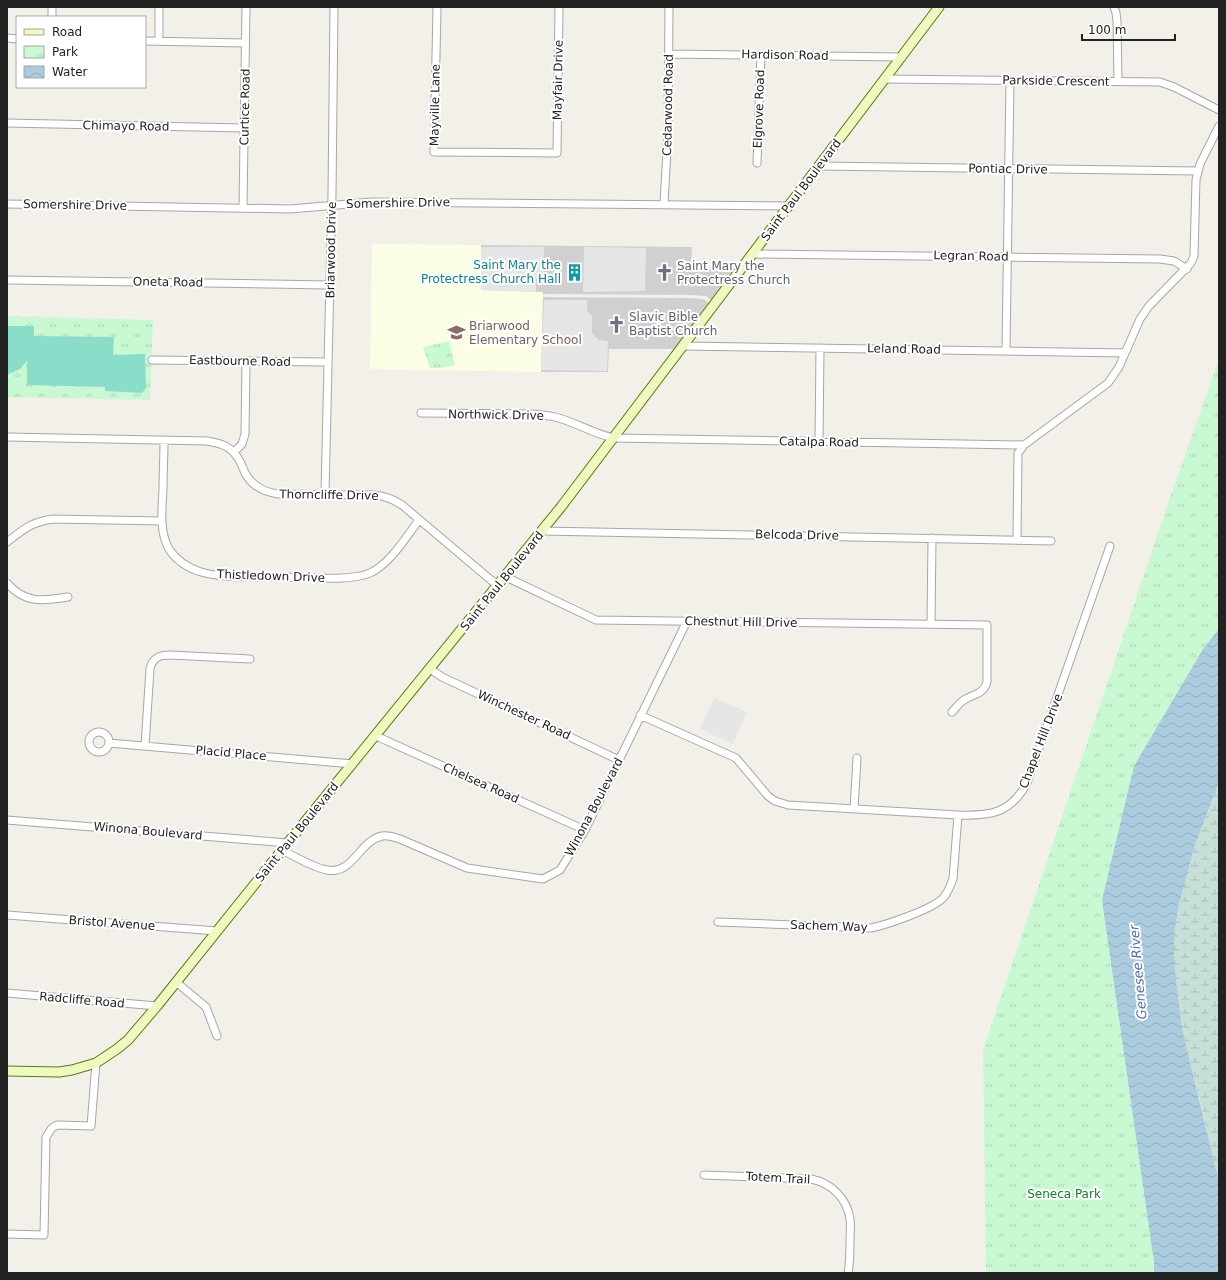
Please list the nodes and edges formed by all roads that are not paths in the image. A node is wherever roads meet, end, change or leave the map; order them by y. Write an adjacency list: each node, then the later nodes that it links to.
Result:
1 (159, 7): 10 (street)
2 (246, 7): 11 (street, Curtice Road)
3 (334, 7): 29 (street, Briarwood Drive)
4 (437, 7): 22 (street, Mayville Lane)
5 (559, 7): 22 (street, Mayfair Drive)
6 (670, 7): 12 (street, Cedarwood Road)
7 (940, 7): 14 (main road, Saint Paul Boulevard)
8 (1114, 7): 17 (street)
9 (146, 41): 10 (street)
10 (159, 41): 11 (street)
11 (245, 43): 21 (street, Curtice Road)
12 (669, 54): 13 (street, Hardison Road); 28 (street, Cedarwood Road)
13 (761, 55): 14 (street, Hardison Road); 23 (street, Elgrove Road)
14 (902, 57): 15 (main road, Saint Paul Boulevard)
15 (886, 79): 16 (street, Parkside Crescent); 24 (main road, Saint Paul Boulevard)
16 (1010, 80): 17 (street, Parkside Crescent); 25 (street)
17 (1118, 81): 18 (street, Parkside Crescent)
18 (1219, 110)
19 (7, 123): 21 (street, Chimayo Road)
20 (1219, 126): 26 (street)
21 (244, 128): 31 (street, Curtice Road)
22 (557, 153)
23 (757, 163)
24 (819, 166): 25 (street, Pontiac Drive); 30 (main road, Saint Paul Boulevard)
25 (1008, 169): 26 (street, Pontiac Drive); 33 (street)
26 (1197, 171): 34 (street)
27 (7, 204): 31 (street, Somershire Drive)
28 (664, 204): 29 (street, Somershire Drive); 30 (street, Somershire Drive)
29 (331, 205): 31 (street, Somershire Drive); 36 (street, Briarwood Drive)
30 (790, 206): 32 (main road, Saint Paul Boulevard)
31 (243, 208)
32 (754, 254): 33 (street, Legran Road); 37 (main road, Saint Paul Boulevard)
33 (1007, 257): 34 (street, Legran Road); 39 (street)
34 (1187, 269): 40 (street)
35 (7, 280): 36 (street, Oneta Road)
36 (329, 285): 43 (street, Briarwood Drive)
37 (683, 346): 38 (street, Leland Road); 46 (main road, Saint Paul Boulevard)
38 (820, 348): 39 (street, Leland Road); 48 (street)
39 (1006, 350): 40 (street, Leland Road)
40 (1125, 352): 49 (street)
41 (152, 360): 42 (street, Eastbourne Road)
42 (246, 362): 43 (street, Eastbourne Road); 50 (street)
43 (328, 362): 51 (street, Briarwood Drive)
44 (421, 413): 46 (street, Northwick Drive)
45 (7, 437): 47 (street)
46 (614, 438): 48 (street, Catalpa Road); 54 (main road, Saint Paul Boulevard)
47 (164, 440): 50 (street); 53 (street, Thistledown Drive)
48 (819, 442): 49 (street, Catalpa Road)
49 (1024, 445): 56 (street)
50 (234, 452): 51 (street, Thorncliffe Drive)
51 (325, 494): 52 (street, Thorncliffe Drive)
52 (419, 520): 53 (street, Thistledown Drive); 62 (street, Thorncliffe Drive)
53 (162, 521): 58 (street)
54 (542, 531): 55 (street, Belcoda Drive); 60 (main road, Saint Paul Boulevard)
55 (932, 538): 56 (street, Belcoda Drive); 65 (street)
56 (1017, 540): 57 (street, Belcoda Drive)
57 (1051, 541)
58 (7, 542)
59 (1110, 546): 77 (street, Chapel Hill Drive)
60 (506, 577): 62 (main road, Saint Paul Boulevard); 64 (street, Chestnut Hill Drive)
61 (7, 583): 63 (street)
62 (498, 586): 67 (main road, Saint Paul Boulevard)
63 (68, 597)
64 (687, 621): 65 (street, Chestnut Hill Drive); 69 (street, Winona Boulevard)
65 (931, 624): 68 (street, Chestnut Hill Drive)
66 (250, 659): 72 (street)
67 (430, 669): 70 (main road, Saint Paul Boulevard); 74 (street, Winchester Road)
68 (952, 712)
69 (640, 716): 74 (street, Winona Boulevard); 76 (street, Chapel Hill Drive)
70 (376, 736): 75 (main road, Saint Paul Boulevard); 79 (street, Chelsea Road)
71 (109, 743): 72 (street, Placid Place)
72 (145, 746): 75 (street, Placid Place)
73 (857, 758): 76 (street)
74 (619, 760): 79 (street, Winona Boulevard)
75 (353, 764): 80 (main road, Saint Paul Boulevard)
76 (854, 809): 77 (street, Chapel Hill Drive)
77 (958, 815): 83 (street, Sachem Way)
78 (7, 820): 80 (street, Winona Boulevard)
79 (585, 830): 81 (street, Winona Boulevard)
80 (288, 843): 81 (main road, Saint Paul Boulevard)
81 (282, 850): 84 (main road, Saint Paul Boulevard)
82 (7, 915): 84 (street, Bristol Avenue)
83 (718, 922)
84 (217, 931): 85 (main road, Saint Paul Boulevard)
85 (176, 982): 87 (main road, Saint Paul Boulevard); 88 (street)
86 (7, 993): 87 (street, Radcliffe Road)
87 (158, 1006): 89 (main road, Saint Paul Boulevard)
88 (217, 1036)
89 (96, 1062): 90 (main road, Saint Paul Boulevard); 92 (street)
90 (7, 1071)
91 (704, 1175): 93 (street, Totem Trail)
92 (7, 1234)
93 (848, 1273)

